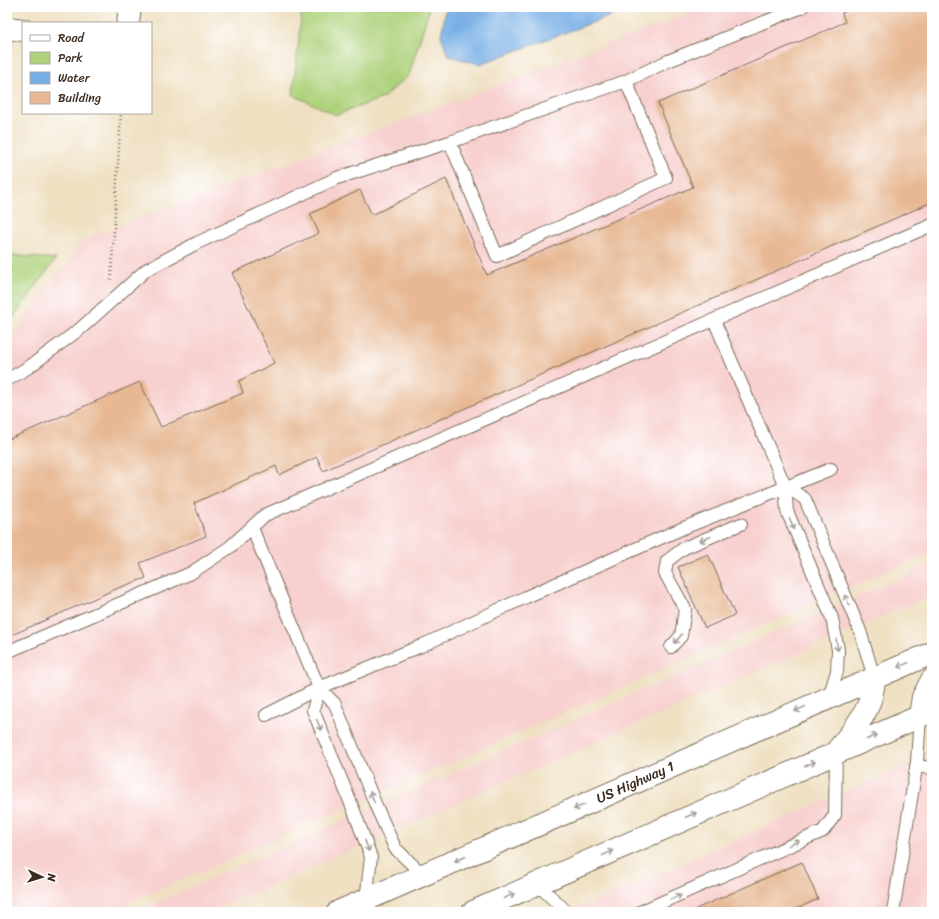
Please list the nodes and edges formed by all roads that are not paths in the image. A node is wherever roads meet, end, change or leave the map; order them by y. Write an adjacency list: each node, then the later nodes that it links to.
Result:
1 (130, 7): 3 (main road)
2 (802, 7): 6 (lane)
3 (128, 22)
4 (7, 28): 5 (main road)
5 (22, 30)
6 (626, 81): 7 (lane); 7 (lane)
7 (450, 142): 10 (lane)
8 (932, 225): 9 (lane)
9 (714, 320): 12 (lane); 14 (lane)
10 (7, 380)
11 (831, 469): 12 (lane)
12 (785, 486): 18 (lane, one-way to 12); 20 (lane); 21 (lane, one-way to 21)
13 (741, 524): 15 (lane, one-way to 15)
14 (252, 528): 16 (lane); 20 (lane)
15 (671, 647)
16 (7, 652)
17 (932, 653): 18 (main road, US Highway 1, one-way to 18)
18 (874, 677): 21 (main road, US Highway 1); 24 (main road)
19 (932, 680): 22 (main road)
20 (318, 688): 23 (lane); 27 (lane, one-way to 20); 29 (lane, one-way to 29)
21 (829, 697): 27 (main road, US Highway 1, one-way to 27)
22 (926, 713): 24 (main road, one-way to 22); 25 (lane)
23 (266, 715)
24 (836, 752): 28 (main road, one-way to 24); 33 (lane, one-way to 24)
25 (916, 766): 26 (lane); 34 (lane)
26 (932, 768)
27 (423, 875): 29 (main road, US Highway 1)
28 (537, 884): 31 (main road, one-way to 28); 32 (lane)
29 (366, 900): 30 (main road, US Highway 1)
30 (338, 912)
31 (473, 912)
32 (567, 912)
33 (640, 912)
34 (893, 912)

